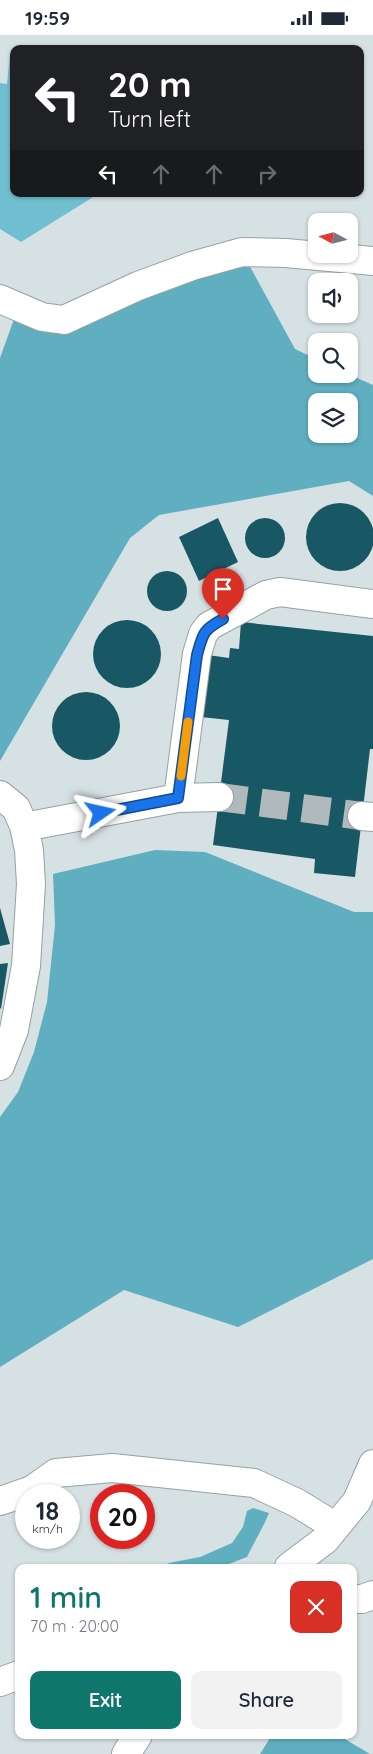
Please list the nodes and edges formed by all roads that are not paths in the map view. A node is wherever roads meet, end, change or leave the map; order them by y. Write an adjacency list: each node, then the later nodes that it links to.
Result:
1 (373, 261): 2 (street)
2 (0, 299)
3 (373, 604): 6 (street)
4 (0, 795): 7 (street)
5 (219, 797): 6 (street)
6 (178, 798): 7 (street)
7 (24, 827): 8 (street)
8 (0, 1066)
9 (373, 1464): 11 (street)
10 (0, 1501): 11 (street)
11 (336, 1527): 12 (street)
12 (292, 1564)
13 (373, 1595): 14 (street)
14 (357, 1599)
15 (15, 1676): 16 (street)
16 (0, 1682)
17 (135, 1739): 18 (street)
18 (126, 1754)

